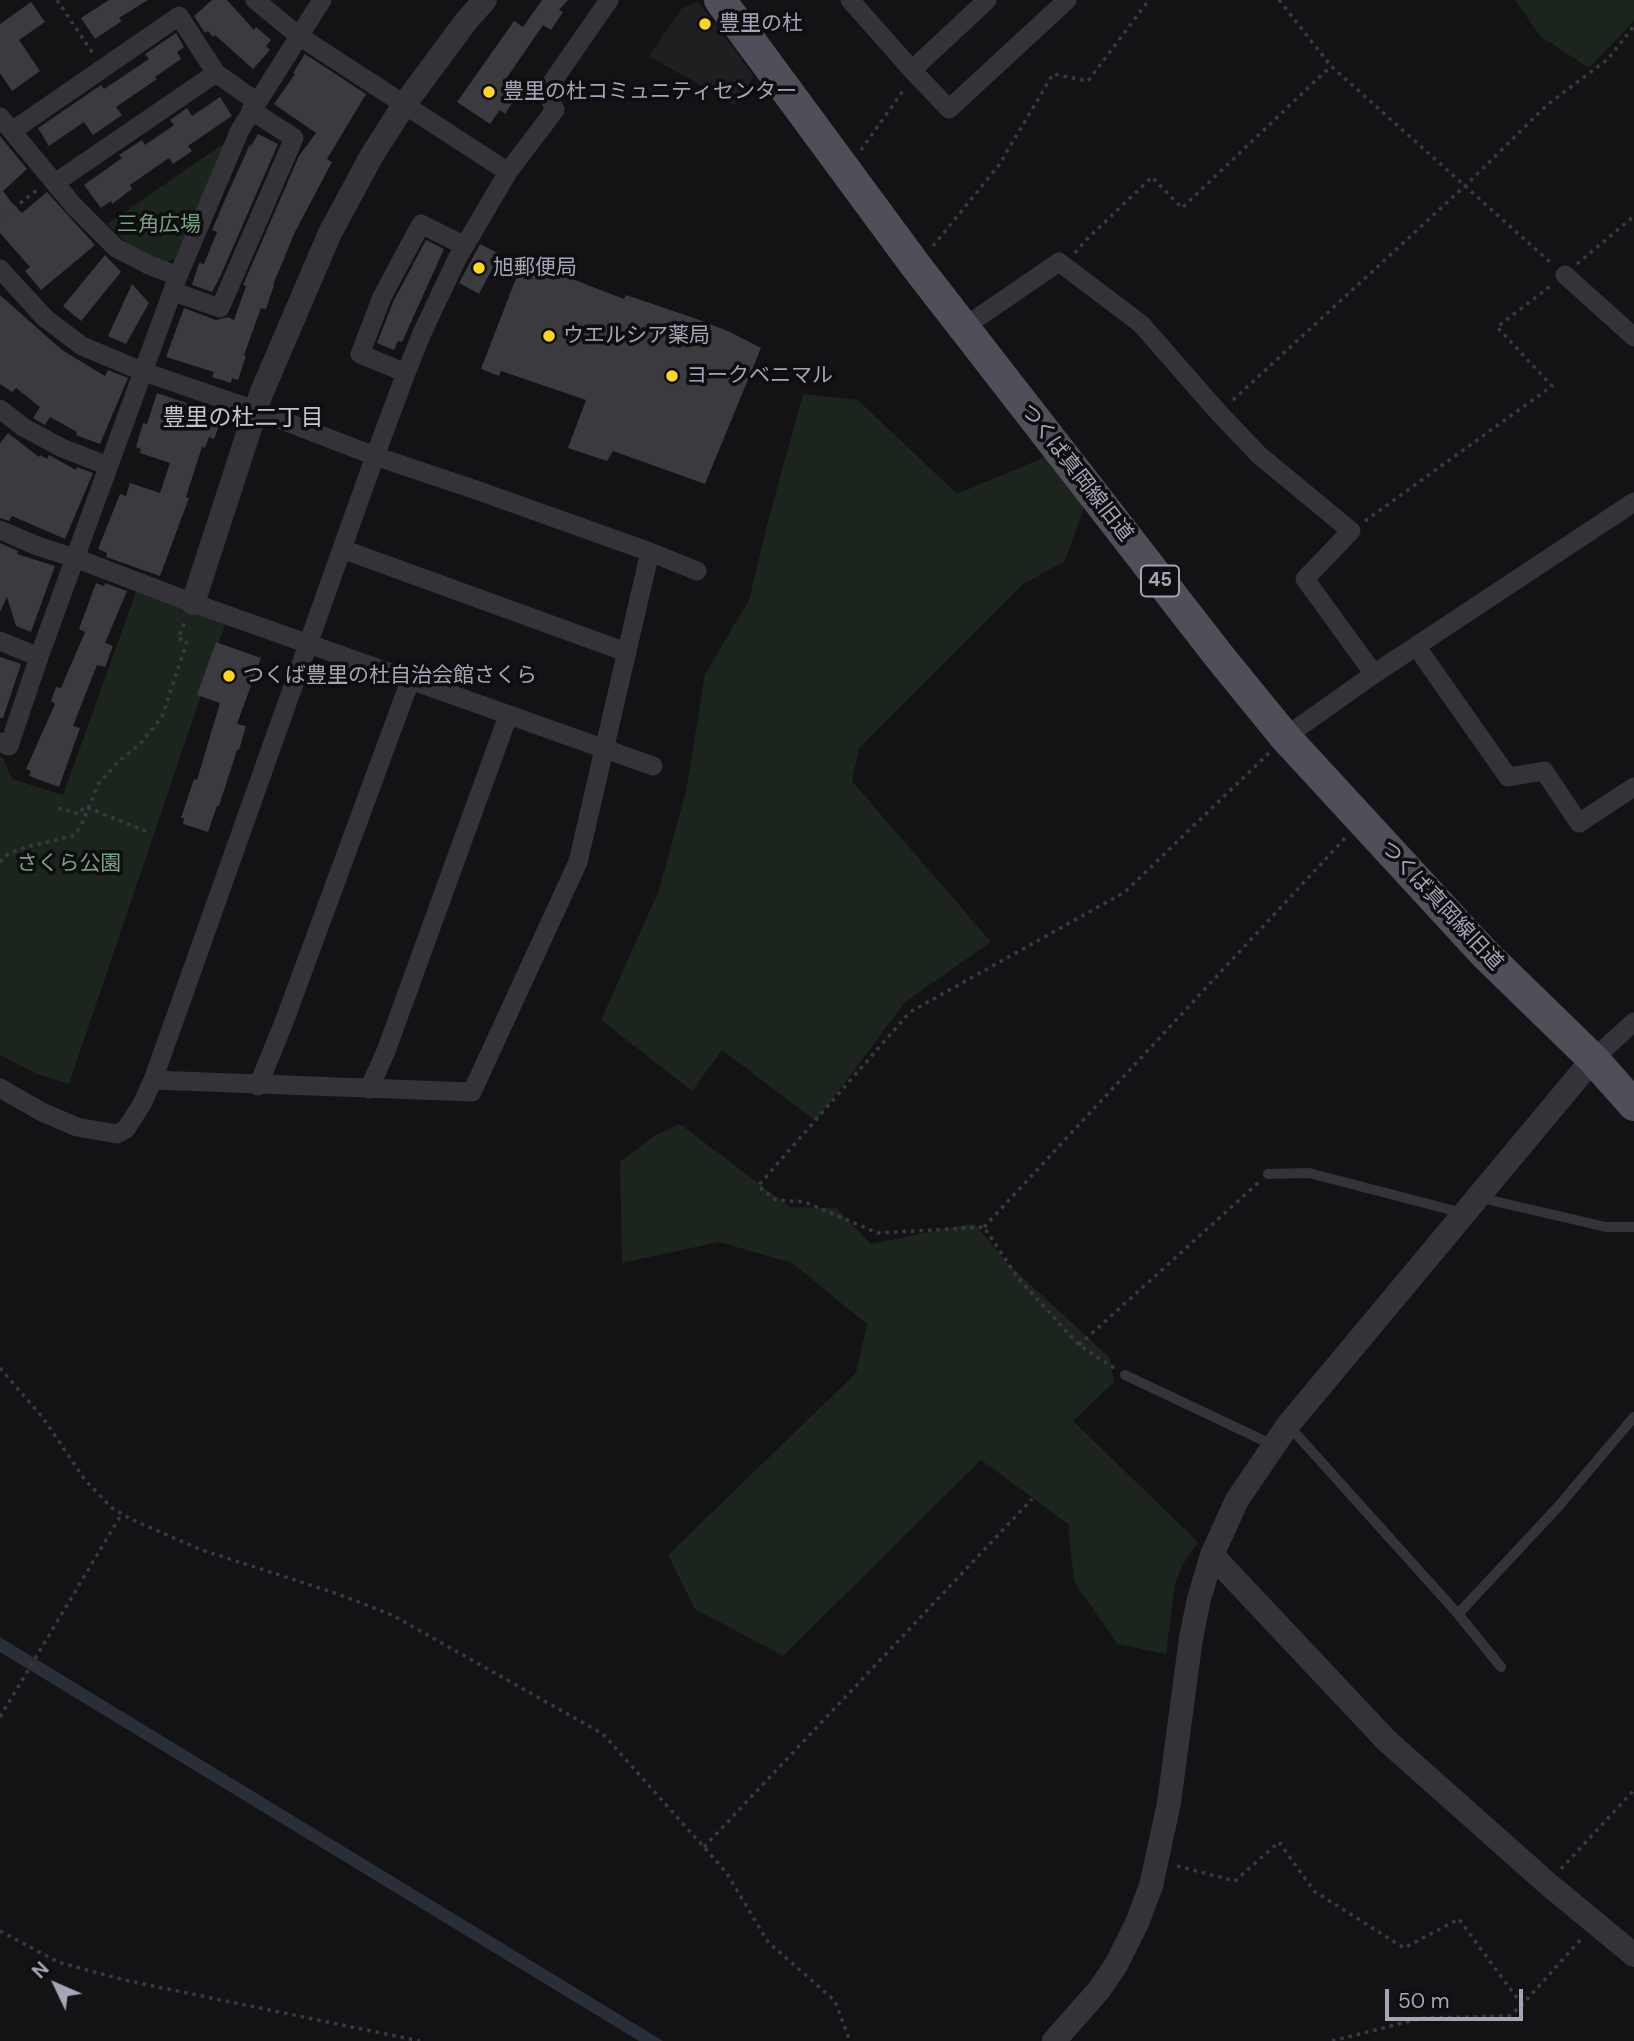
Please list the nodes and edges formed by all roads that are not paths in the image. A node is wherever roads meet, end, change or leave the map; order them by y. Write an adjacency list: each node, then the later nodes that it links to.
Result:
1 (255, 0): 9 (street)
2 (322, 0): 9 (street)
3 (485, 0): 12 (street)
4 (610, 0): 15 (street)
5 (720, 0): 21 (main road, つくば真岡線旧道 / 45)
6 (850, 0): 10 (street)
7 (987, 0): 10 (street)
8 (1067, 0): 10 (street)
9 (299, 36): 12 (street); 13 (street)
10 (912, 70)
11 (216, 73): 13 (street); 14 (street); 16 (street)
12 (404, 105): 15 (street); 26 (street)
13 (254, 106): 20 (street); 20 (street)
14 (6, 124): 16 (street)
15 (508, 172): 17 (street)
16 (53, 181): 20 (street)
17 (464, 246): 24 (street); 24 (street)
18 (0, 269): 23 (street)
19 (1565, 275): 22 (street)
20 (176, 284): 23 (street)
21 (964, 327): 41 (street); 44 (main road, つくば真岡線旧道 / 45)
22 (1634, 337)
23 (144, 372): 26 (street); 28 (street)
24 (406, 373): 27 (street)
25 (0, 409): 28 (street)
26 (255, 410): 27 (street); 35 (street)
27 (375, 456): 31 (street); 32 (street)
28 (108, 466): 33 (street)
29 (1634, 502): 38 (street)
30 (0, 530): 33 (street)
31 (342, 550): 37 (street); 39 (street)
32 (650, 552): 34 (street); 39 (street)
33 (75, 558): 35 (street); 40 (street)
34 (697, 571)
35 (193, 603): 37 (street)
36 (0, 641): 40 (street)
37 (309, 643): 42 (street); 51 (street)
38 (1416, 646): 41 (street); 48 (street)
39 (626, 652): 46 (street)
40 (39, 657): 45 (street)
41 (1374, 674): 44 (street)
42 (410, 681): 43 (street); 52 (street)
43 (508, 716): 46 (street); 54 (street)
44 (1285, 737): 50 (main road, つくば真岡線旧道 / 45)
45 (0, 743)
46 (603, 749): 47 (street); 54 (street)
47 (653, 766)
48 (1634, 786)
49 (1634, 1021): 50 (street)
50 (1593, 1059): 55 (main road, つくば真岡線旧道 / 45); 57 (street)
51 (153, 1080): 52 (street); 53 (street)
52 (258, 1086): 54 (street)
53 (0, 1088)
54 (369, 1089)
55 (1634, 1105)
56 (1268, 1174): 57 (lane)
57 (1470, 1205): 58 (lane); 61 (street)
58 (1634, 1227)
59 (1125, 1375): 61 (lane)
60 (1634, 1417): 63 (lane)
61 (1280, 1435): 62 (street); 63 (lane)
62 (1212, 1555): 65 (street); 66 (street)
63 (1458, 1614): 64 (lane)
64 (1501, 1667)
65 (1634, 1955)
66 (1055, 2041)

